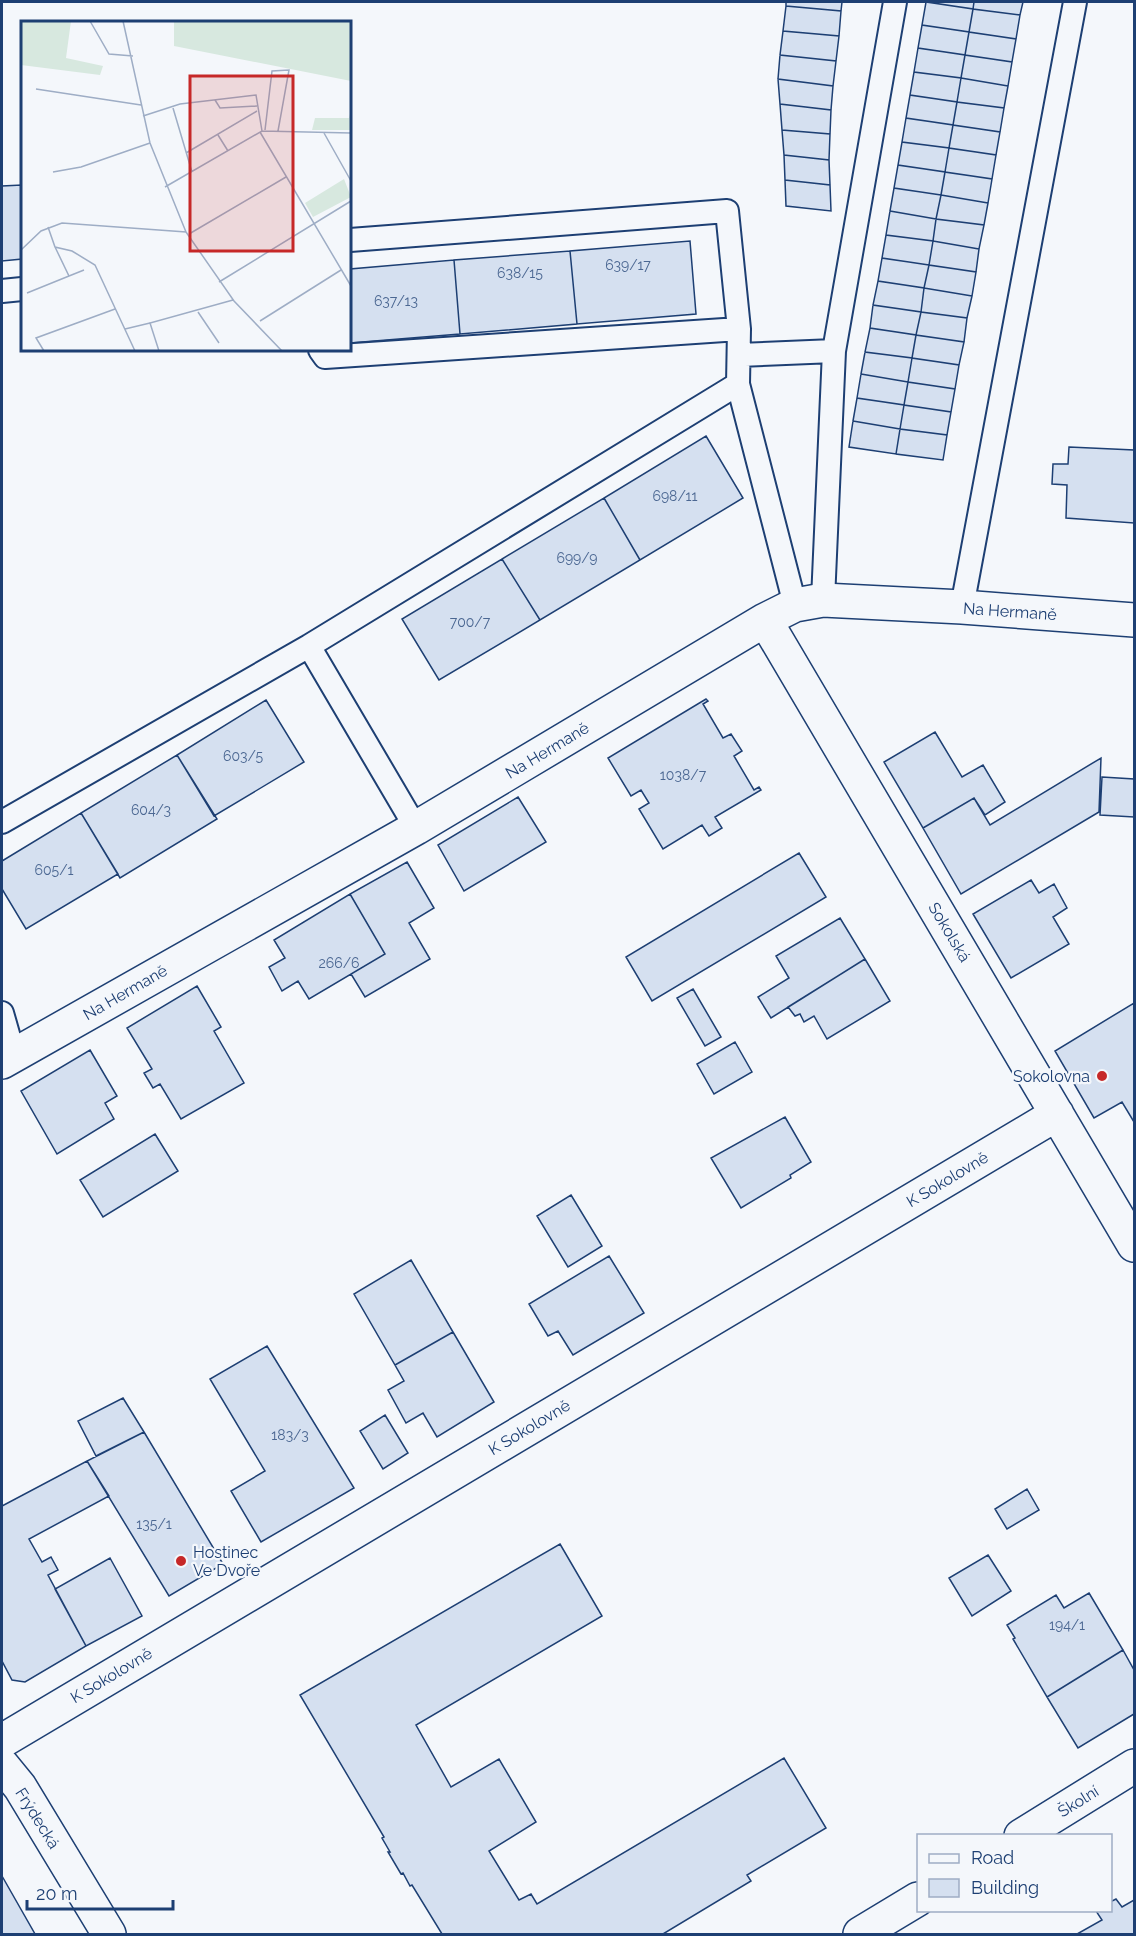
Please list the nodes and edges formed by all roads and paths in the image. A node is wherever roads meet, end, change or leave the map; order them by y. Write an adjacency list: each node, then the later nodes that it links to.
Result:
1 (895, 2): 8 (lane)
2 (1075, 2): 12 (lane)
3 (351, 240): 6 (lane)
4 (21, 289): 5 (lane)
5 (2, 291)
6 (739, 329): 7 (lane); 9 (lane)
7 (321, 351)
8 (834, 351): 9 (lane); 11 (lane)
9 (739, 355): 10 (lane)
10 (738, 384): 11 (lane); 15 (lane)
11 (809, 602): 12 (street, Na Hermaně); 13 (street, Na Hermaně)
12 (962, 607): 14 (street, Na Hermaně)
13 (765, 620): 17 (street, Na Hermaně); 20 (street, Sokolská)
14 (1134, 620)
15 (309, 646): 16 (lane); 17 (lane)
16 (2, 822)
17 (416, 828): 19 (street, Na Hermaně)
18 (2, 1013): 19 (lane)
19 (8, 1059)
20 (1057, 1114): 21 (street, Sokolská); 22 (street, K Sokolovně)
21 (1134, 1245)
22 (2, 1741)
23 (2, 1765): 27 (street, Frýdecká)
24 (1134, 1766): 25 (street, Školní)
25 (1024, 1834)
26 (917, 1900): 28 (street)
27 (109, 1935)
28 (860, 1935)

